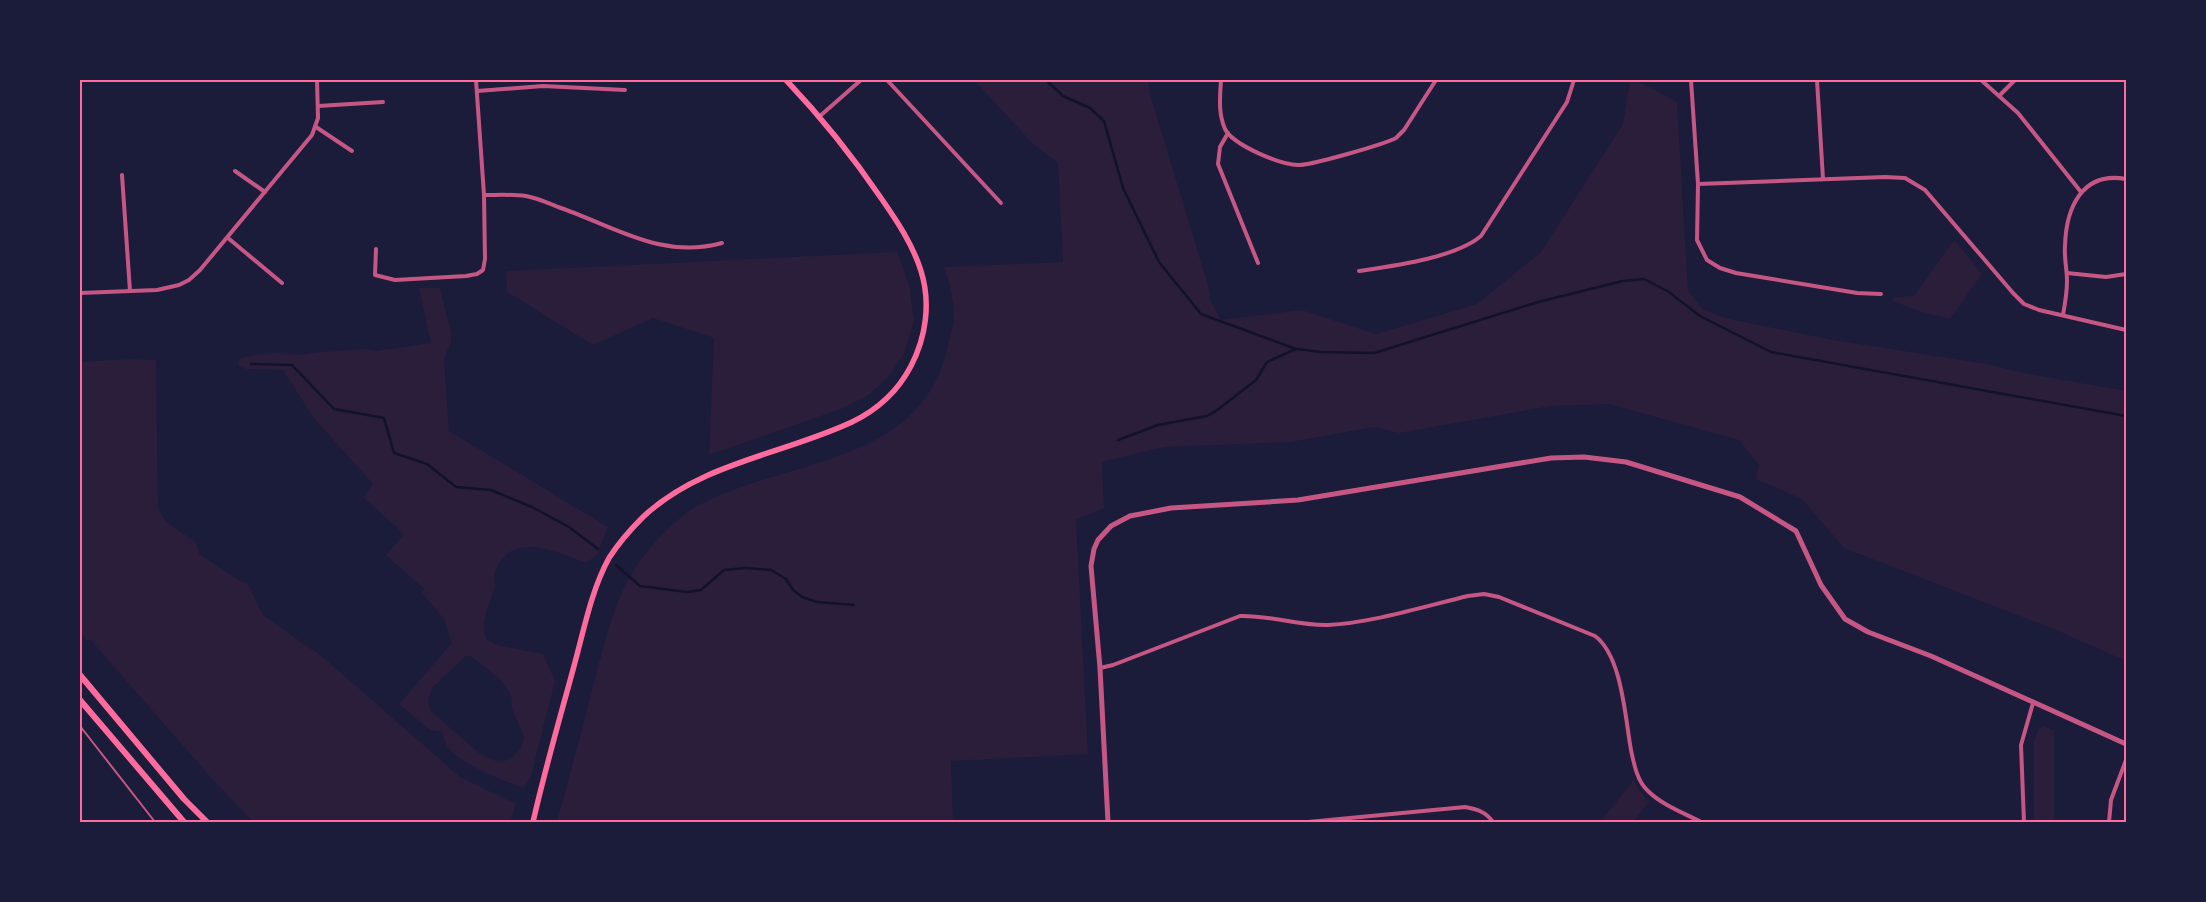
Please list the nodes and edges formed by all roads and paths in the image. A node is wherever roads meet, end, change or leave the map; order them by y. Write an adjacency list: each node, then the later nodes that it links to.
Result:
1 (317, 80): 17 (street)
2 (476, 80): 14 (street)
3 (786, 80): 18 (main road)
4 (861, 80): 18 (street)
5 (887, 80): 30 (street)
6 (1222, 80): 20 (street)
7 (1436, 80): 20 (street)
8 (1574, 80): 35 (street)
9 (1691, 80): 26 (street)
10 (1817, 80): 24 (street)
11 (1981, 80): 15 (street)
12 (2016, 80): 15 (street)
13 (625, 90): 14 (street)
14 (477, 91): 29 (street)
15 (2000, 95): 28 (street)
16 (383, 102): 17 (street)
17 (318, 106): 19 (street)
18 (820, 116): 54 (main road)
19 (316, 126): 21 (street); 27 (street)
20 (1228, 133): 34 (street)
21 (352, 152)
22 (235, 171): 27 (street)
23 (122, 175): 39 (street)
24 (1823, 179): 26 (street); 42 (street)
25 (2126, 179): 28 (street)
26 (1698, 184): 41 (street)
27 (265, 192): 31 (street)
28 (2081, 192): 36 (street)
29 (484, 195): 32 (street); 33 (street)
30 (1001, 203)
31 (228, 238): 38 (street); 39 (street)
32 (722, 243)
33 (376, 249)
34 (1258, 263)
35 (1359, 271)
36 (2067, 273): 37 (street); 42 (street)
37 (2126, 274)
38 (282, 283)
39 (130, 291): 40 (street)
40 (80, 293)
41 (1882, 294)
42 (2062, 315): 43 (street)
43 (2126, 330)
44 (1100, 668): 47 (street); 55 (street); 58 (street)
45 (80, 675): 53 (highway)
46 (80, 700): 52 (highway)
47 (2033, 703): 49 (street); 59 (street)
48 (80, 726): 51 (lane)
49 (2126, 744)
50 (2126, 760): 60 (street)
51 (154, 822)
52 (184, 822)
53 (207, 822)
54 (533, 822)
55 (1108, 822)
56 (1308, 822): 57 (street)
57 (1493, 822)
58 (1701, 822)
59 (2024, 822)
60 (2109, 822)

